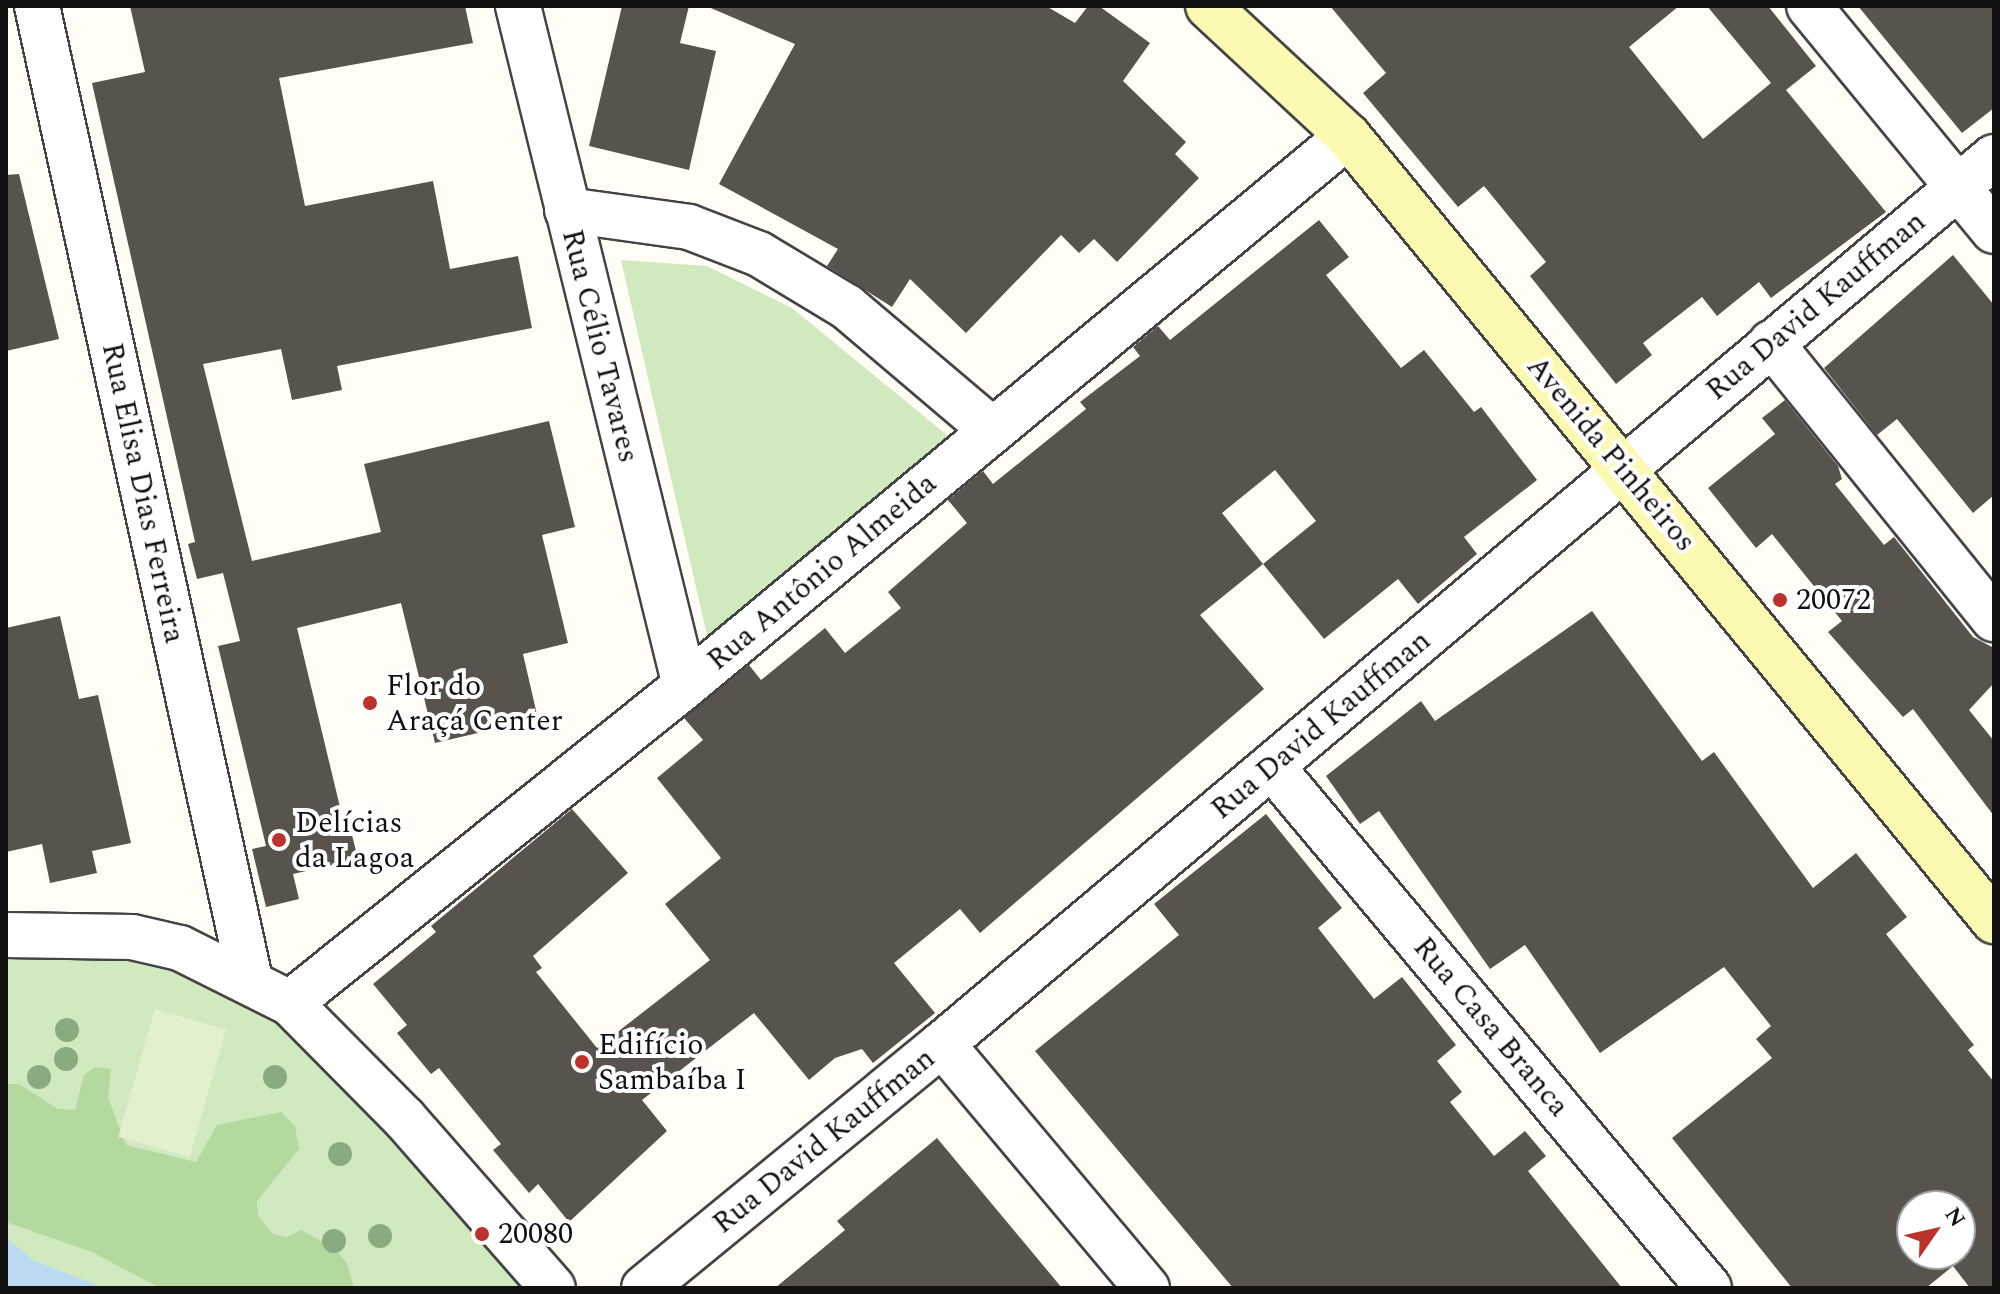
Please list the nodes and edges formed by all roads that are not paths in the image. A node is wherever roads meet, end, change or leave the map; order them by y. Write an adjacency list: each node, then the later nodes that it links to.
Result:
1 (37, 6): 18 (street, Rua Elisa Dias Ferreira)
2 (518, 6): 8 (street, Rua Célio Tavares)
3 (1208, 6): 5 (street, Avenida Pinheiros)
4 (1809, 6): 7 (street)
5 (1348, 136): 11 (street, Rua Antônio Almeida); 12 (street, Avenida Pinheiros)
6 (1994, 157): 7 (street, Rua David Kauffman)
7 (1957, 187): 9 (street); 10 (street, Rua David Kauffman)
8 (567, 210): 11 (street); 14 (street, Rua Célio Tavares)
9 (1994, 231)
10 (1771, 343): 12 (street, Rua David Kauffman); 13 (street)
11 (992, 430): 14 (street, Rua Antônio Almeida)
12 (1624, 469): 15 (street, Rua David Kauffman); 16 (street, Avenida Pinheiros)
13 (1994, 619)
14 (685, 686): 19 (street, Rua Antônio Almeida)
15 (1272, 767): 20 (street, Rua David Kauffman); 24 (street, Rua Casa Branca)
16 (1994, 921)
17 (6, 935): 18 (street)
18 (250, 980): 19 (street)
19 (290, 1003): 21 (street)
20 (942, 1044): 22 (street, Rua David Kauffman); 23 (street)
21 (553, 1288)
22 (644, 1288)
23 (1147, 1288)
24 (1709, 1288)

